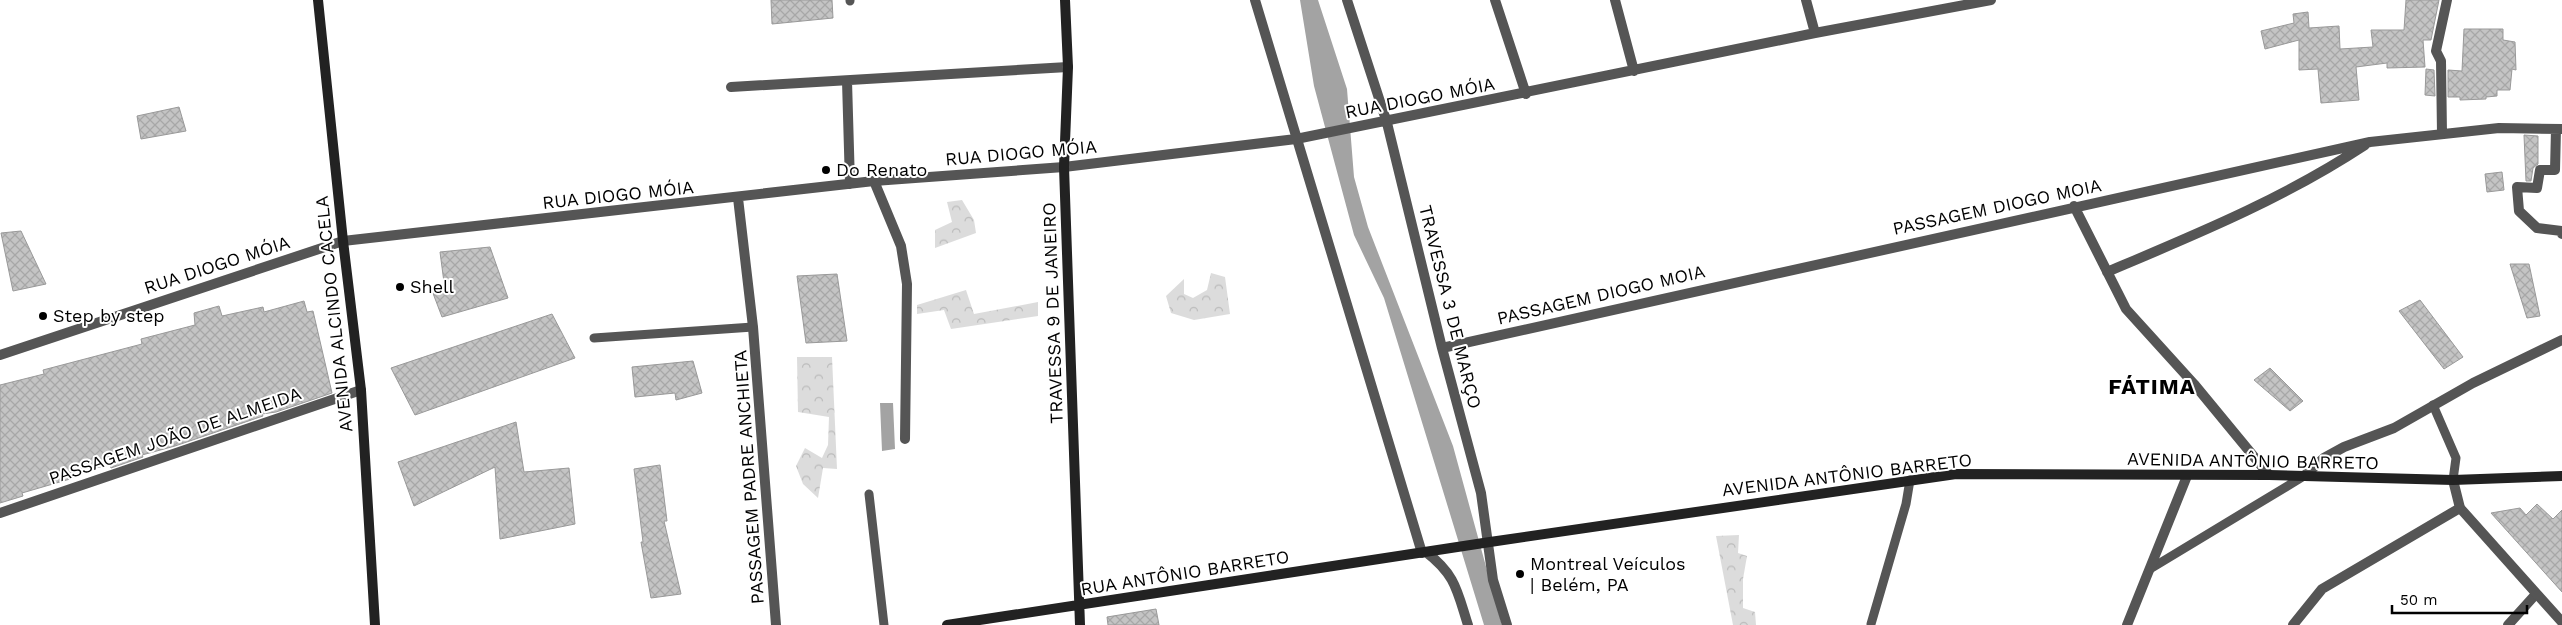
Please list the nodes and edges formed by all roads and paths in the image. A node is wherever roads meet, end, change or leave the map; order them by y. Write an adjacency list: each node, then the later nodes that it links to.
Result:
1 (318, 0): 27 (main road, AVENIDA ALCINDO CACELA)
2 (1065, 0): 11 (main road, TRAVESSA 9 DE JANEIRO)
3 (1255, 0): 19 (street)
4 (1347, 0): 16 (street, TRAVESSA 3 DE MARÇO)
5 (1495, 0): 15 (street)
6 (1614, 0): 12 (street)
7 (1806, 0): 10 (street)
8 (1991, 0): 10 (street, RUA DIOGO MÓIA)
9 (2446, 0): 18 (street)
10 (1815, 33): 12 (street, RUA DIOGO MÓIA)
11 (1068, 67): 13 (street); 21 (main road, TRAVESSA 9 DE JANEIRO)
12 (1634, 71): 15 (street, RUA DIOGO MÓIA)
13 (846, 81): 14 (street); 23 (street)
14 (731, 86)
15 (1526, 94): 16 (street, RUA DIOGO MÓIA)
16 (1387, 122): 19 (street, RUA DIOGO MÓIA); 32 (street, TRAVESSA 3 DE MARÇO)
17 (2559, 129): 18 (street, PASSAGEM DIOGO MOIA); 26 (street)
18 (2442, 134): 20 (street, PASSAGEM DIOGO MOIA)
19 (1300, 139): 21 (street, RUA DIOGO MÓIA); 47 (street)
20 (2370, 142): 25 (street, PASSAGEM DIOGO MOIA); 28 (street)
21 (1064, 168): 22 (street, RUA DIOGO MÓIA); 50 (main road, TRAVESSA 9 DE JANEIRO)
22 (874, 182): 23 (street, RUA DIOGO MÓIA); 36 (street)
23 (850, 184): 24 (street, RUA DIOGO MÓIA)
24 (738, 198): 27 (street, RUA DIOGO MÓIA); 29 (street, PASSAGEM PADRE ANCHIETA)
25 (2074, 206): 28 (street); 32 (street, PASSAGEM DIOGO MOIA)
26 (2562, 234)
27 (342, 241): 33 (street, RUA DIOGO MÓIA); 34 (main road, AVENIDA ALCINDO CACELA)
28 (2107, 272): 37 (street)
29 (753, 327): 30 (lane, PASSAGEM PADRE ANCHIETA); 54 (street, PASSAGEM PADRE ANCHIETA)
30 (594, 338)
31 (2562, 340): 35 (street)
32 (1442, 348): 46 (street, TRAVESSA 3 DE MARÇO)
33 (0, 355)
34 (361, 390): 45 (street, PASSAGEM JOÃO DE ALMEIDA); 53 (main road, AVENIDA ALCINDO CACELA)
35 (2433, 405): 39 (street); 42 (lane)
36 (905, 439)
37 (2269, 475): 38 (main road, AVENIDA ANTÔNIO BARRETO); 39 (main road, AVENIDA ANTÔNIO BARRETO)
38 (2188, 476): 41 (main road, AVENIDA ANTÔNIO BARRETO); 48 (street)
39 (2304, 476): 42 (main road, AVENIDA ANTÔNIO BARRETO); 48 (lane)
40 (2562, 476): 42 (main road)
41 (1910, 480): 46 (main road, AVENIDA ANTÔNIO BARRETO); 52 (lane)
42 (2453, 480): 44 (street)
43 (869, 494): 55 (lane)
44 (2460, 508): 49 (street); 61 (street)
45 (0, 513)
46 (1486, 542): 47 (main road, AVENIDA ANTÔNIO BARRETO); 59 (street, TRAVESSA 3 DE MARÇO)
47 (1425, 552): 50 (main road, RUA ANTÔNIO BARRETO); 58 (street)
48 (2150, 569): 60 (street)
49 (2536, 594): 51 (street); 62 (street)
50 (1080, 606): 56 (main road, RUA ANTÔNIO BARRETO); 57 (main road, TRAVESSA 9 DE JANEIRO)
51 (2562, 622)
52 (1871, 624)
53 (375, 625)
54 (776, 625)
55 (884, 625)
56 (946, 625)
57 (1080, 625)
58 (1468, 625)
59 (1507, 625)
60 (2127, 625)
61 (2293, 625)
62 (2508, 625)

